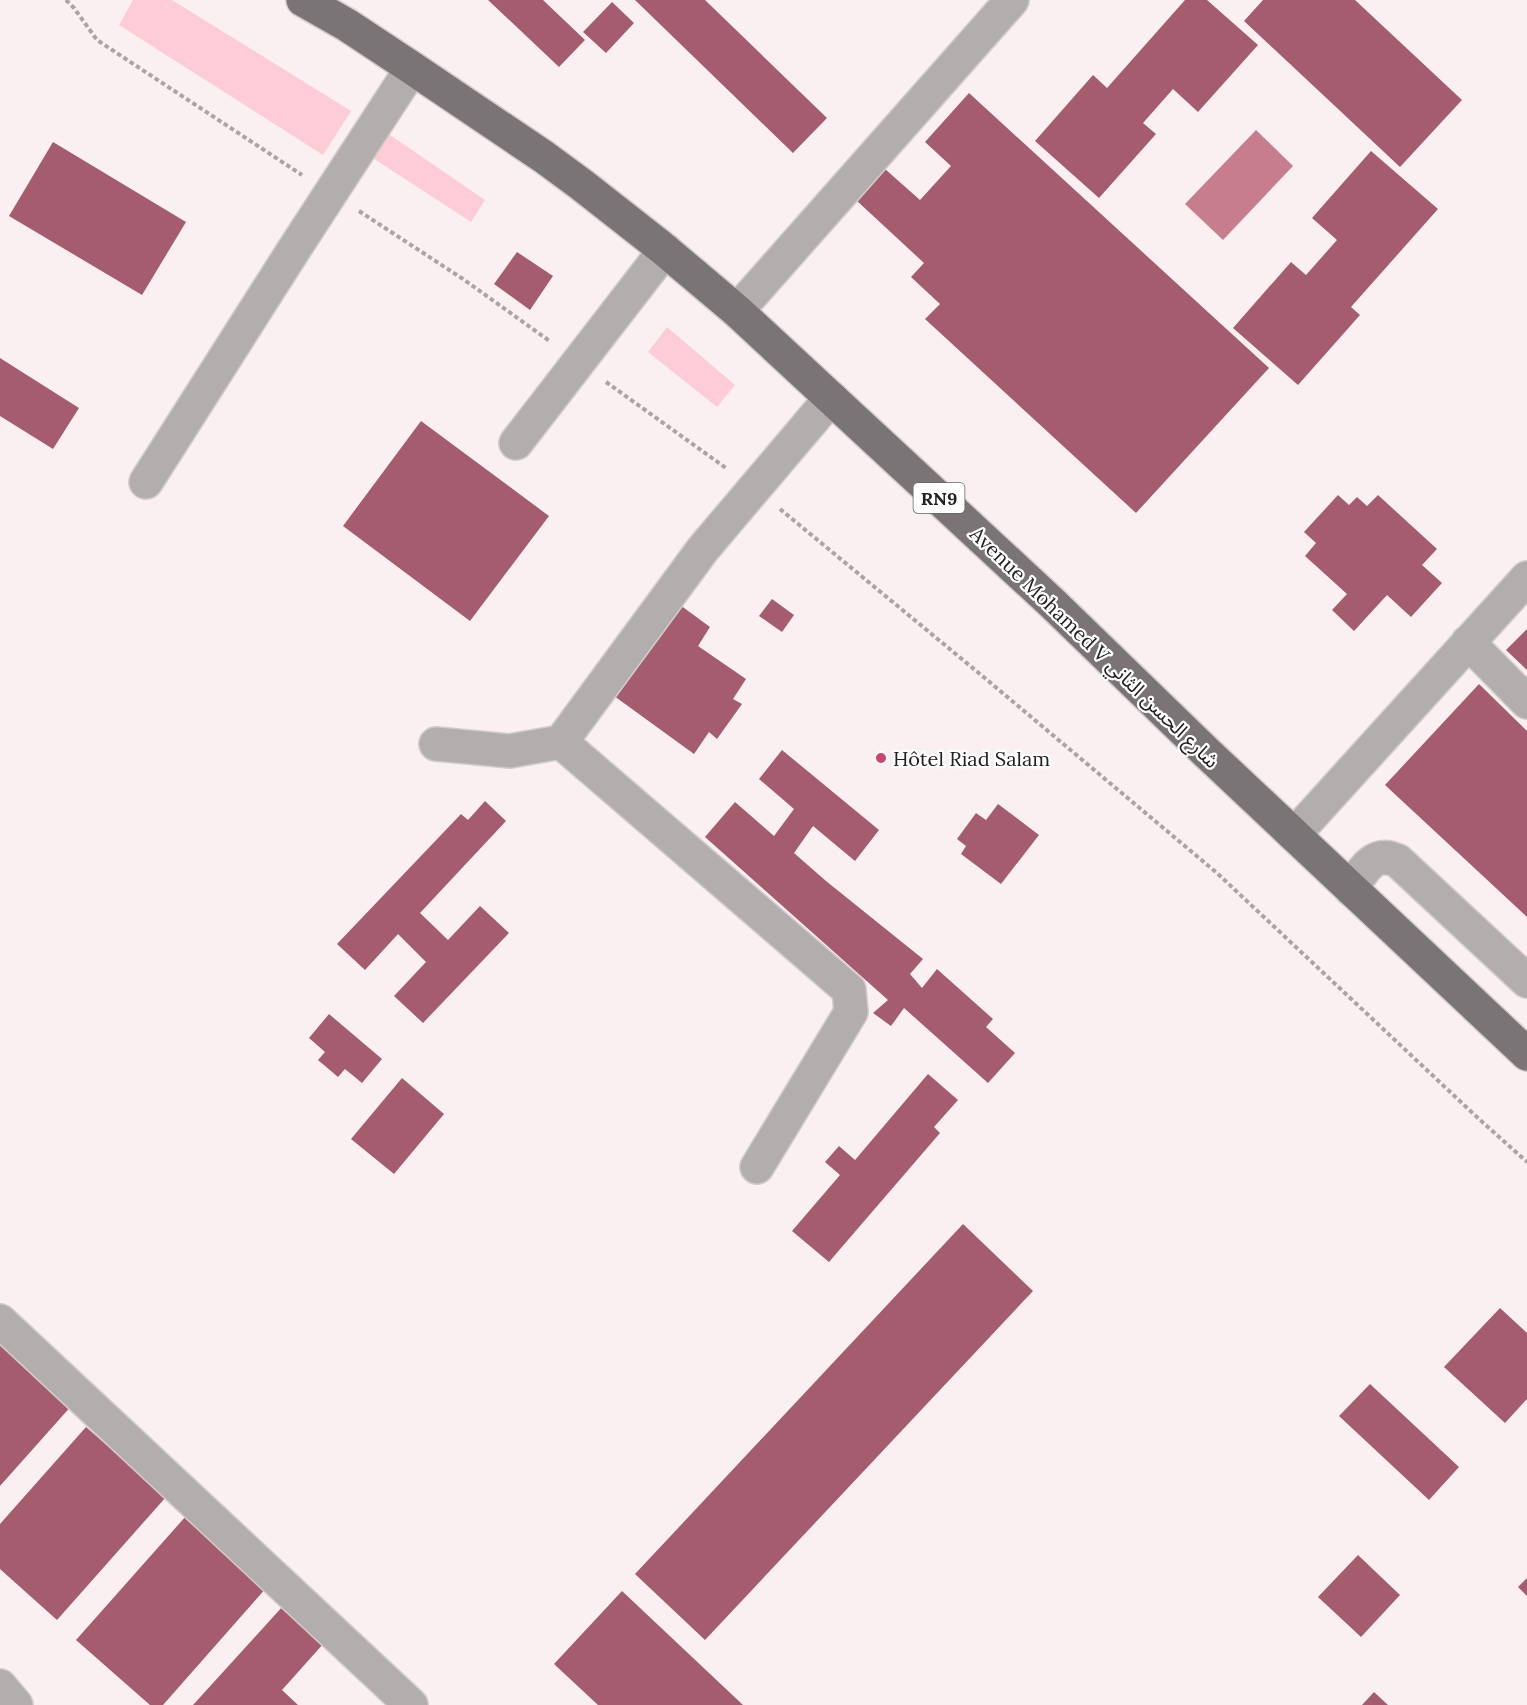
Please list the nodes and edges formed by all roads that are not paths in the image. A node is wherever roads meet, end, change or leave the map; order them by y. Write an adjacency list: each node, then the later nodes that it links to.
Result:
1 (303, 0): 3 (main road, Avenue Mohamed V شارع الحسن الثاني / RN9)
2 (1012, 0): 5 (street)
3 (412, 68): 4 (main road, Avenue Mohamed V شارع الحسن الثاني / RN9); 8 (street)
4 (665, 250): 5 (main road, Avenue Mohamed V شارع الحسن الثاني / RN9); 7 (street)
5 (737, 311): 6 (main road, Avenue Mohamed V شارع الحسن الثاني / RN9)
6 (831, 398): 12 (street); 14 (main road, Avenue Mohamed V شارع الحسن الثاني / RN9)
7 (516, 443)
8 (146, 482)
9 (1527, 578): 10 (street)
10 (1468, 642): 11 (street); 14 (street)
11 (1527, 702)
12 (561, 742): 13 (street); 18 (street)
13 (436, 744)
14 (1294, 835): 15 (main road, Avenue Mohamed V شارع الحسن الثاني / RN9)
15 (1351, 889): 16 (street); 17 (main road, Avenue Mohamed V شارع الحسن الثاني / RN9)
16 (1527, 981)
17 (1526, 1050)
18 (757, 1167)
19 (0, 1321): 22 (street)
20 (0, 1686): 21 (street)
21 (16, 1705)
22 (411, 1705)

